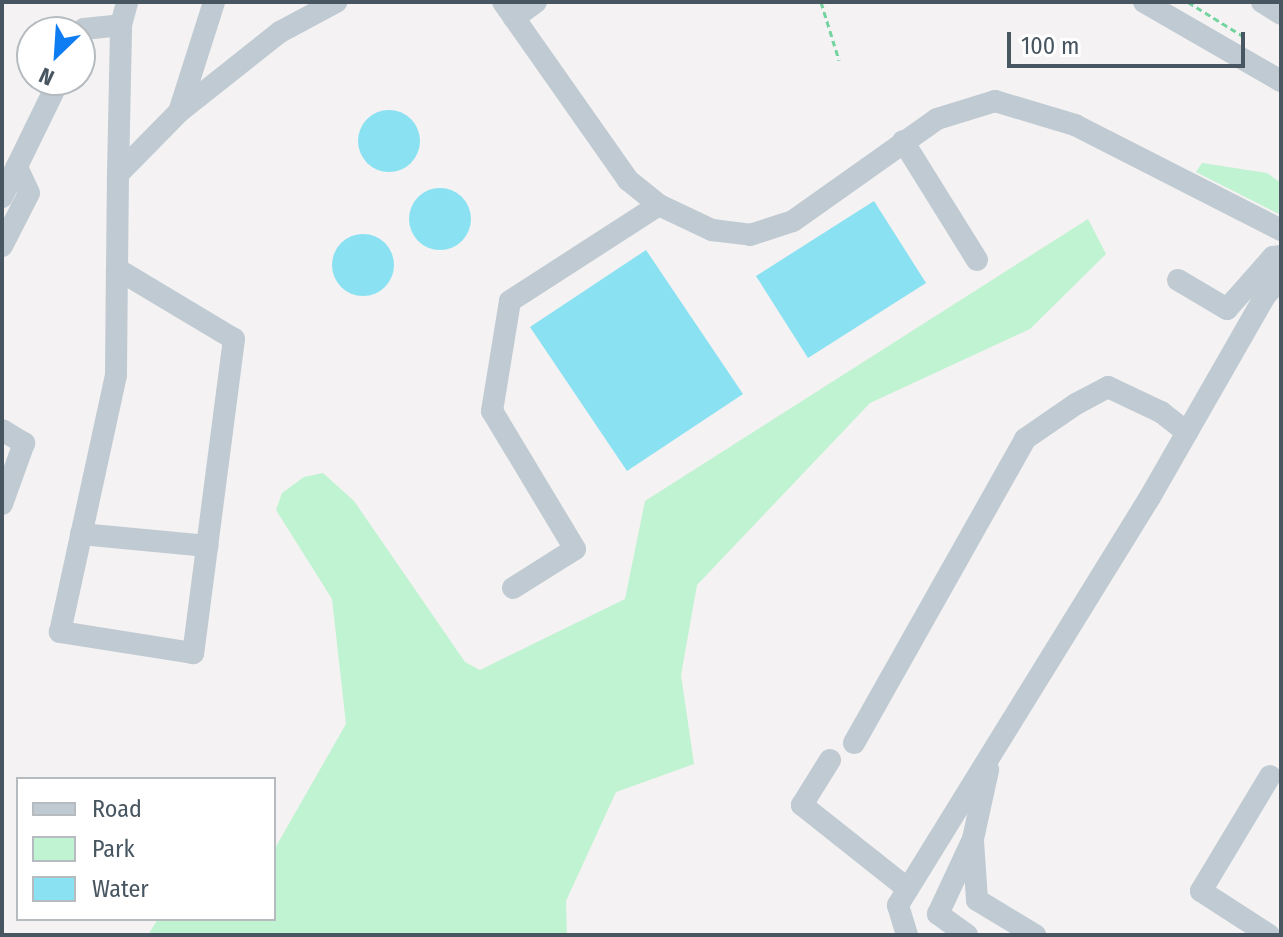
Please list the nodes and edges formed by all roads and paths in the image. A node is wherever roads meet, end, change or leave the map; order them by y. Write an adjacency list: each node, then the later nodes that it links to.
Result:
1 (127, 2): 11 (street)
2 (214, 2): 17 (street)
3 (336, 2): 17 (street)
4 (536, 2): 9 (street)
5 (821, 2): 14 (path)
6 (1144, 2): 15 (street)
7 (1188, 2): 13 (path)
8 (1262, 2): 10 (street)
9 (508, 10): 22 (street)
10 (1281, 14)
11 (121, 25): 12 (street); 20 (street)
12 (96, 28)
13 (1244, 36)
14 (839, 60)
15 (1281, 81)
16 (51, 96): 19 (street)
17 (179, 112): 20 (street)
18 (903, 141): 22 (street); 23 (street); 26 (street)
19 (17, 167): 21 (street); 24 (street)
20 (118, 174): 27 (street)
21 (2, 197)
22 (659, 205): 35 (street)
23 (1281, 230)
24 (2, 246)
25 (1281, 256): 29 (street)
26 (977, 260)
27 (117, 269): 33 (street); 34 (street)
28 (1281, 278): 31 (street)
29 (1178, 280)
30 (2, 430): 32 (street)
31 (1187, 432): 36 (street); 37 (street)
32 (2, 504)
33 (81, 534): 34 (street); 34 (street)
34 (207, 546)
35 (513, 588)
36 (854, 743)
37 (991, 753): 40 (street); 41 (street)
38 (830, 760): 41 (street)
39 (1270, 776): 45 (street)
40 (973, 839): 43 (street); 44 (street)
41 (908, 889): 42 (street)
42 (907, 935)
43 (967, 935)
44 (1035, 935)
45 (1269, 935)

